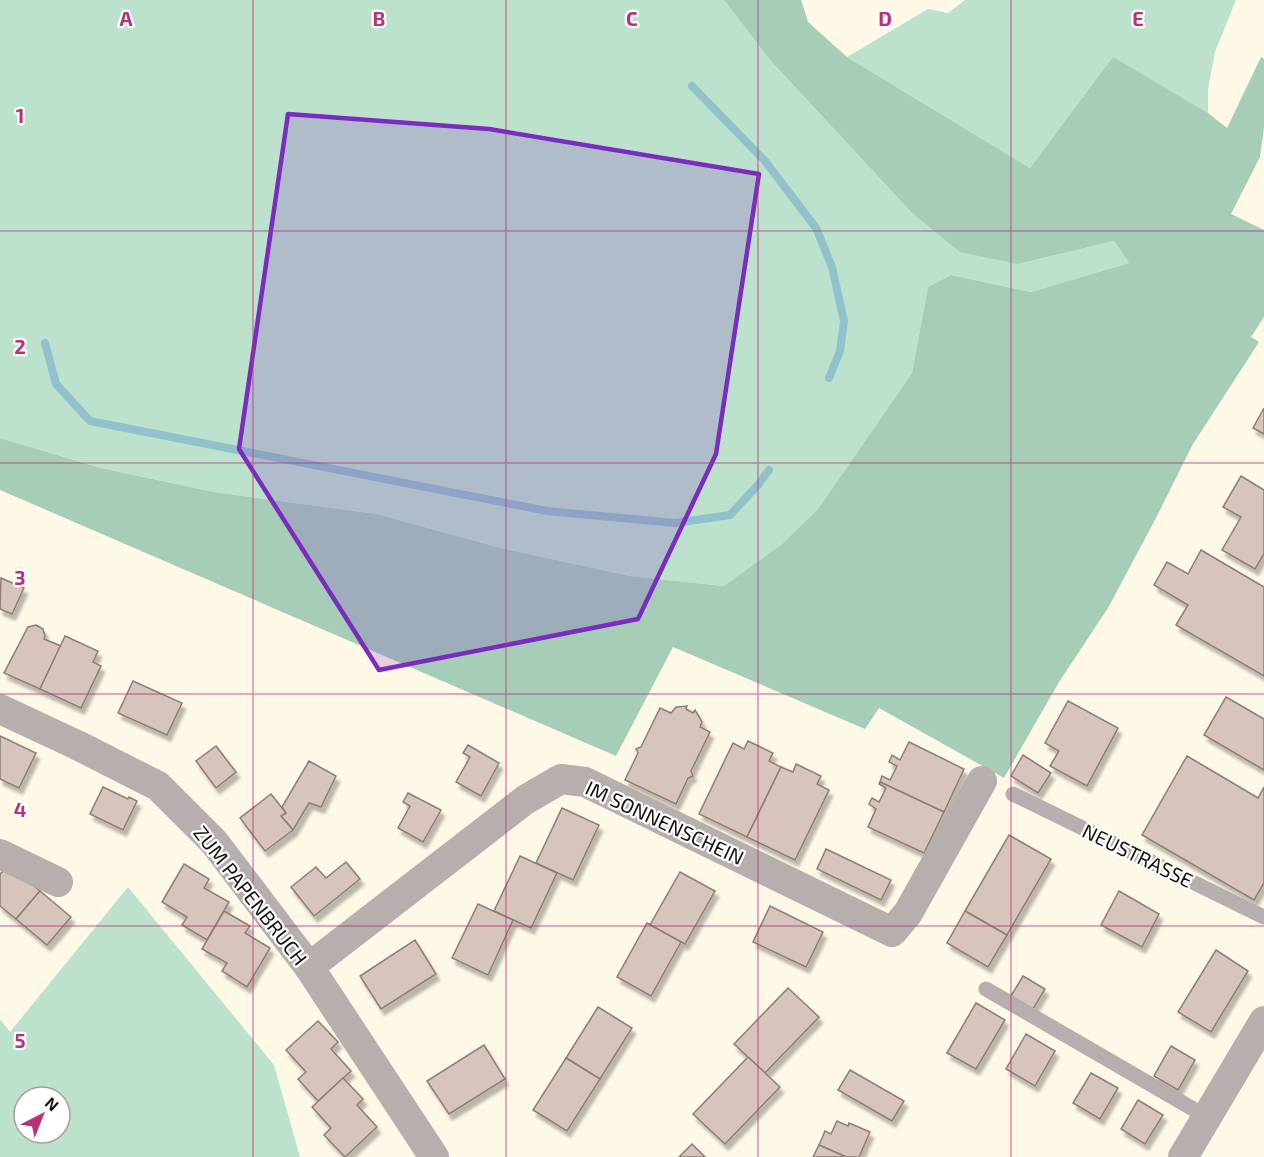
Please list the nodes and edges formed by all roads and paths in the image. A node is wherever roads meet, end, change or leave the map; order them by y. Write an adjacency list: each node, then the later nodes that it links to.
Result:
1 (0, 709): 7 (street, ZUM PAPENBRUCH)
2 (982, 781): 7 (street, IM SONNENSCHEIN)
3 (1013, 794): 6 (lane, NEUSTRASSE)
4 (0, 854): 5 (street)
5 (58, 882)
6 (1264, 916)
7 (309, 967): 11 (street, ZUM PAPENBRUCH)
8 (986, 989): 10 (lane)
9 (1264, 1021): 10 (street)
10 (1207, 1117): 12 (street)
11 (434, 1157)
12 (1183, 1157)

